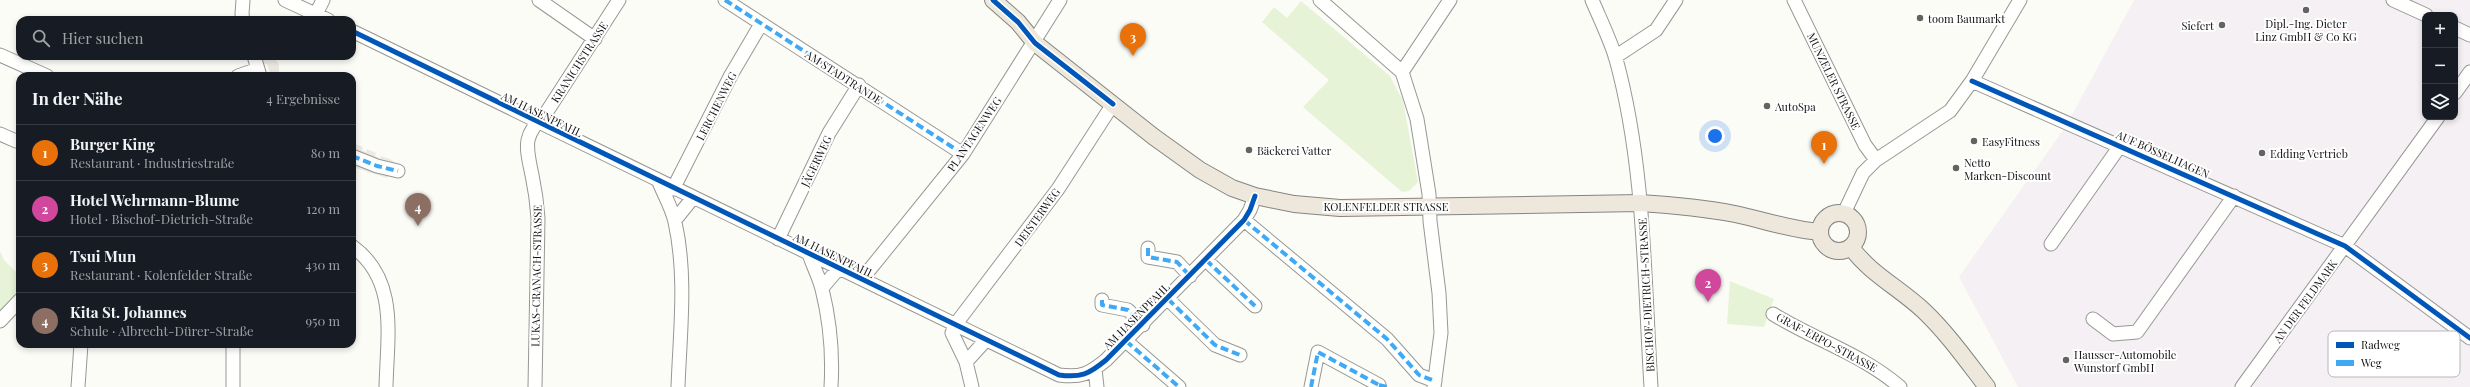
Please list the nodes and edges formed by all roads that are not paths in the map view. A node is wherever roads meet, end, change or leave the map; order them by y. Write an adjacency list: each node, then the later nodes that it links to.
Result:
1 (243, 0): 17 (street)
2 (285, 0): 18 (street)
3 (324, 0): 19 (street)
4 (539, 0): 24 (street)
5 (619, 0): 24 (street, KRANICHSTRASSE)
6 (725, 0): 20 (street, AM STADTRANDE)
7 (993, 0): 25 (main road, KOLENFELDER STRASSE)
8 (1060, 0): 25 (street, PLANTAGENWEG)
9 (1320, 0): 31 (street)
10 (1450, 0): 31 (street)
11 (1592, 0): 27 (street, BISCHOF-DIETRICH-STRASSE)
12 (1676, 0): 27 (street)
13 (1794, 0): 44 (street, MUNZELER STRASSE)
14 (2020, 0): 33 (street)
15 (2393, 0): 16 (street)
16 (2422, 13)
17 (242, 16)
18 (320, 16)
19 (322, 16)
20 (761, 24): 34 (street, AM STADTRANDE); 47 (street, LERCHENWEG)
21 (2458, 29): 23 (street)
22 (356, 34): 38 (street, AM HASENPFAHL)
23 (2470, 35)
24 (595, 40): 38 (street, KRANICHSTRASSE)
25 (1035, 43): 36 (main road, KOLENFELDER STRASSE); 42 (street, PLANTAGENWEG)
26 (0, 55): 29 (street)
27 (1615, 57): 51 (street, BISCHOF-DIETRICH-STRASSE)
28 (255, 60): 30 (street)
29 (38, 72)
30 (259, 72)
31 (1402, 72): 52 (street)
32 (2470, 72): 35 (street)
33 (1972, 81): 41 (street, AUF BÖSSELHAGEN); 44 (street)
34 (858, 86): 42 (street, AM STADTRANDE); 57 (street, JÄGERWEG)
35 (2458, 89)
36 (1113, 104): 48 (main road, KOLENFELDER STRASSE); 76 (street, DEISTERWEG)
37 (2436, 120): 59 (street, AN DER FELDMARK)
38 (537, 122): 46 (street, AM HASENPFAHL); 93 (street, LUKAS-CRANACH-STRASSE)
39 (0, 134): 40 (street)
40 (16, 141)
41 (2120, 146): 49 (street, AUF BÖSSELHAGEN); 58 (street, AUF BÖSSELHAGEN)
42 (963, 154): 67 (street, PLANTAGENWEG)
43 (356, 158): 45 (street)
44 (1876, 160): 53 (street)
45 (398, 171)
46 (659, 182): 47 (street, AM HASENPFAHL); 54 (street)
47 (673, 189): 50 (street, AM HASENPFAHL)
48 (1255, 196): 52 (main road, KOLENFELDER STRASSE); 55 (street, AM HASENPFAHL)
49 (2234, 196): 59 (street, AUF BÖSSELHAGEN); 74 (street)
50 (692, 199): 54 (street); 57 (street, AM HASENPFAHL)
51 (1640, 203): 52 (main road, KOLENFELDER STRASSE); 56 (main road, KOLENFELDER STRASSE); 100 (street, BISCHOF-DIETRICH-STRASSE)
52 (1430, 206): 87 (street)
53 (1844, 213): 56 (main road); 60 (main road)
54 (675, 220): 94 (street)
55 (1244, 220): 64 (street, AM HASENPFAHL); 87 (street)
56 (1820, 232): 60 (main road)
57 (778, 239): 63 (street, AM HASENPFAHL)
58 (2051, 244)
59 (2345, 246): 78 (street, AUF BÖSSELHAGEN); 88 (street, AN DER FELDMARK)
60 (1851, 247): 102 (main road)
61 (1148, 248): 66 (street)
62 (356, 250): 92 (street)
63 (809, 254): 65 (street, AM HASENPFAHL); 68 (street)
64 (1206, 260): 66 (street, AM HASENPFAHL); 72 (street)
65 (839, 268): 67 (street, AM HASENPFAHL); 68 (street)
66 (1190, 276): 69 (street, AM HASENPFAHL)
67 (862, 279): 76 (street, AM HASENPFAHL)
68 (822, 288): 95 (street)
69 (1168, 299): 77 (street, AM HASENPFAHL); 83 (street, AM HASENPFAHL)
70 (1102, 300): 77 (street, AM HASENPFAHL)
71 (16, 304): 75 (street)
72 (1255, 306)
73 (1773, 314): 101 (street, GRAF-ERPO-STRASSE)
74 (2093, 319)
75 (0, 321)
76 (955, 325): 79 (street, AM HASENPFAHL); 84 (street)
77 (1143, 325): 80 (street, AM HASENPFAHL)
78 (2470, 338)
79 (986, 340): 84 (street); 86 (street, AM HASENPFAHL)
80 (1126, 341): 85 (street, AM HASENPFAHL); 98 (street, AM HASENPFAHL)
81 (82, 348): 90 (street)
82 (233, 348): 91 (street)
83 (1240, 355)
84 (966, 362): 96 (street)
85 (1095, 369): 86 (street, AM HASENPFAHL); 97 (street)
86 (1078, 382)
87 (1434, 384)
88 (2248, 385)
89 (1381, 386): 99 (street)
90 (78, 387)
91 (233, 387)
92 (386, 387)
93 (535, 387)
94 (678, 387)
95 (830, 387)
96 (972, 387)
97 (1097, 387)
98 (1179, 387)
99 (1311, 387)
100 (1651, 387)
101 (1900, 387)
102 (1987, 387)

